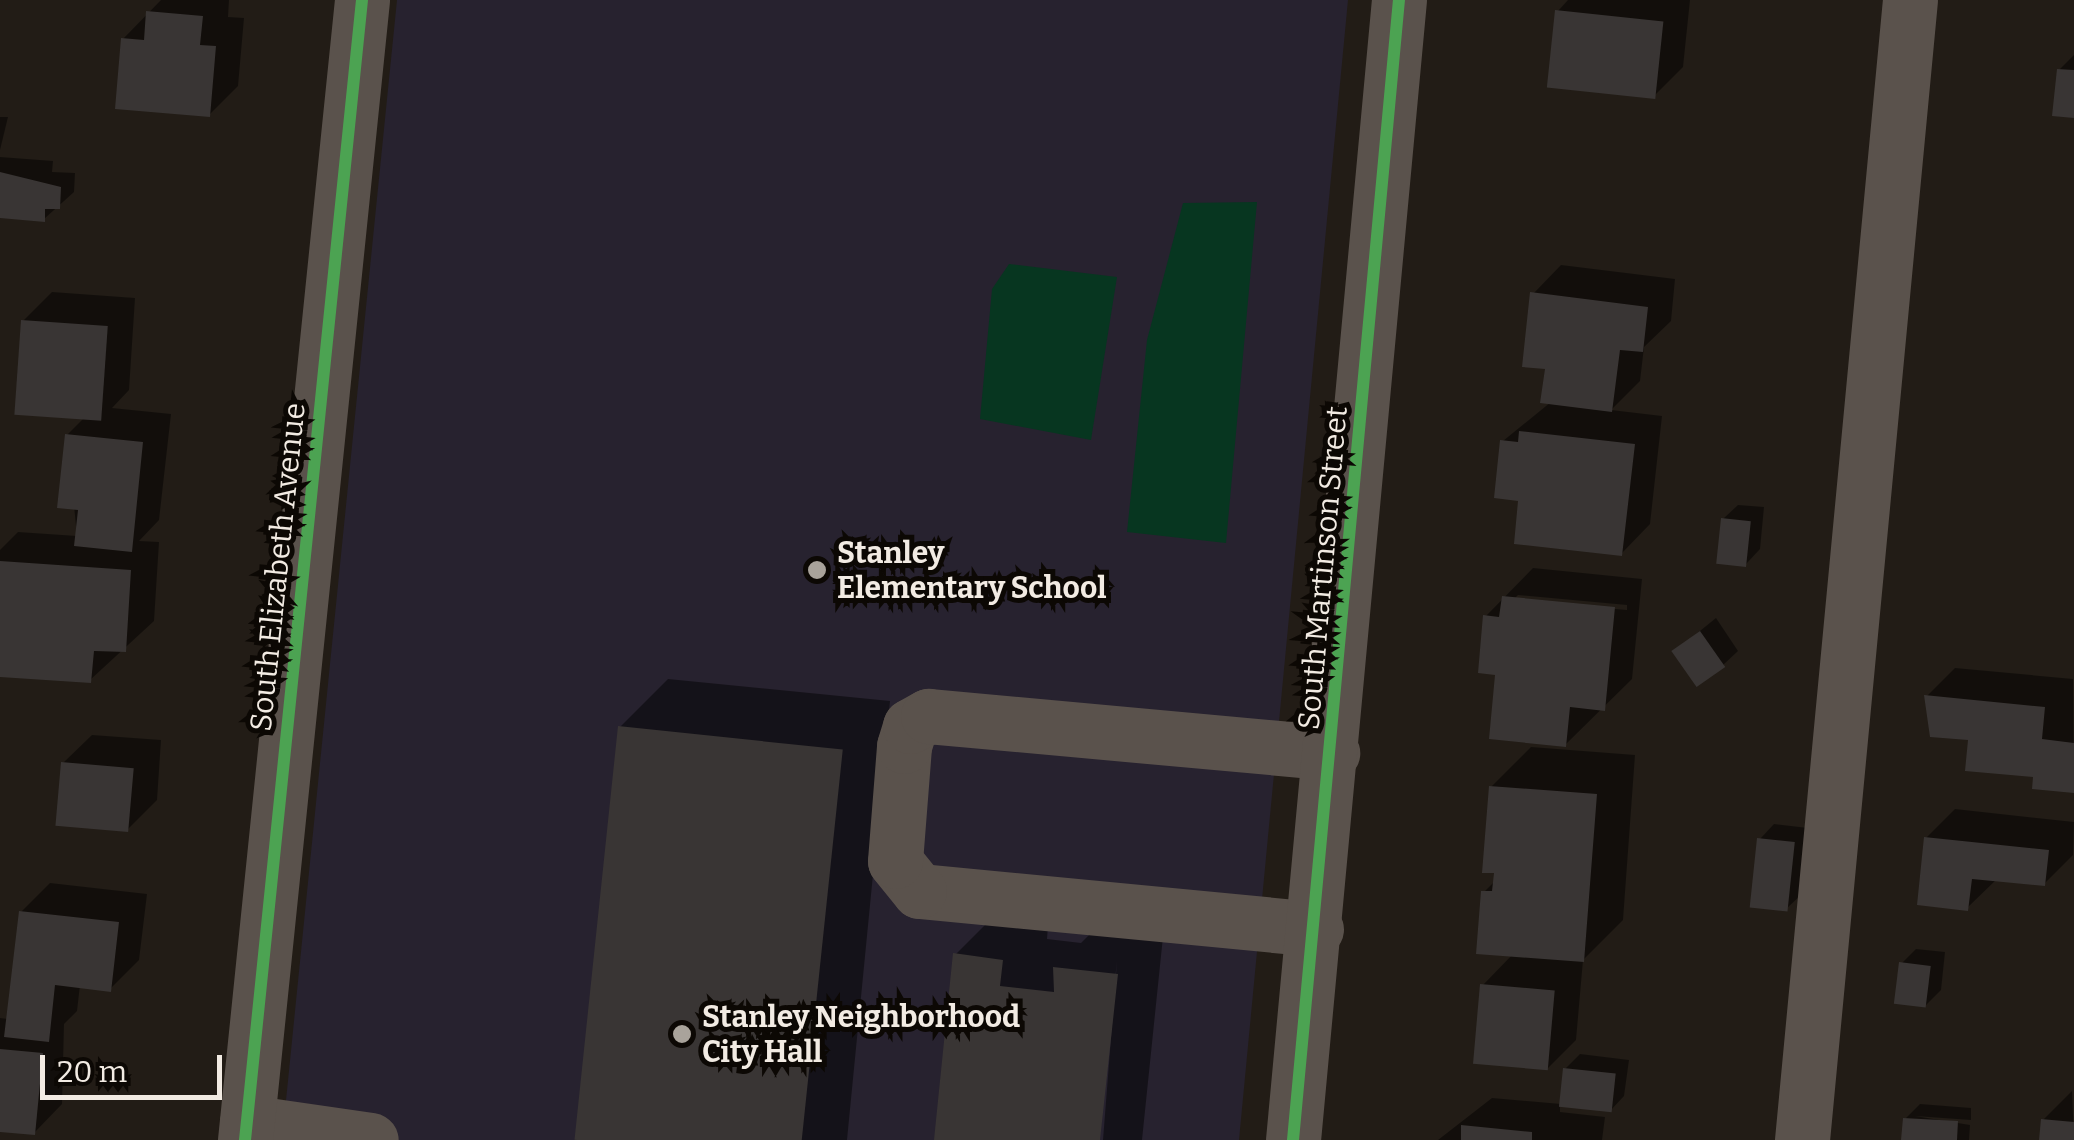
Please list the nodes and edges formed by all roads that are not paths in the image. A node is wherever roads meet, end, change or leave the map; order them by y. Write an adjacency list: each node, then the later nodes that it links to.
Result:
1 (362, 0): 6 (street, South Elizabeth Avenue)
2 (1399, 0): 4 (street, South Martinson Street)
3 (1910, 0): 9 (street)
4 (1332, 753): 5 (street, South Martinson Street); 5 (street)
5 (1316, 929): 8 (street, South Martinson Street)
6 (246, 1131): 7 (street)
7 (371, 1140)
8 (1293, 1140)
9 (1802, 1140)

